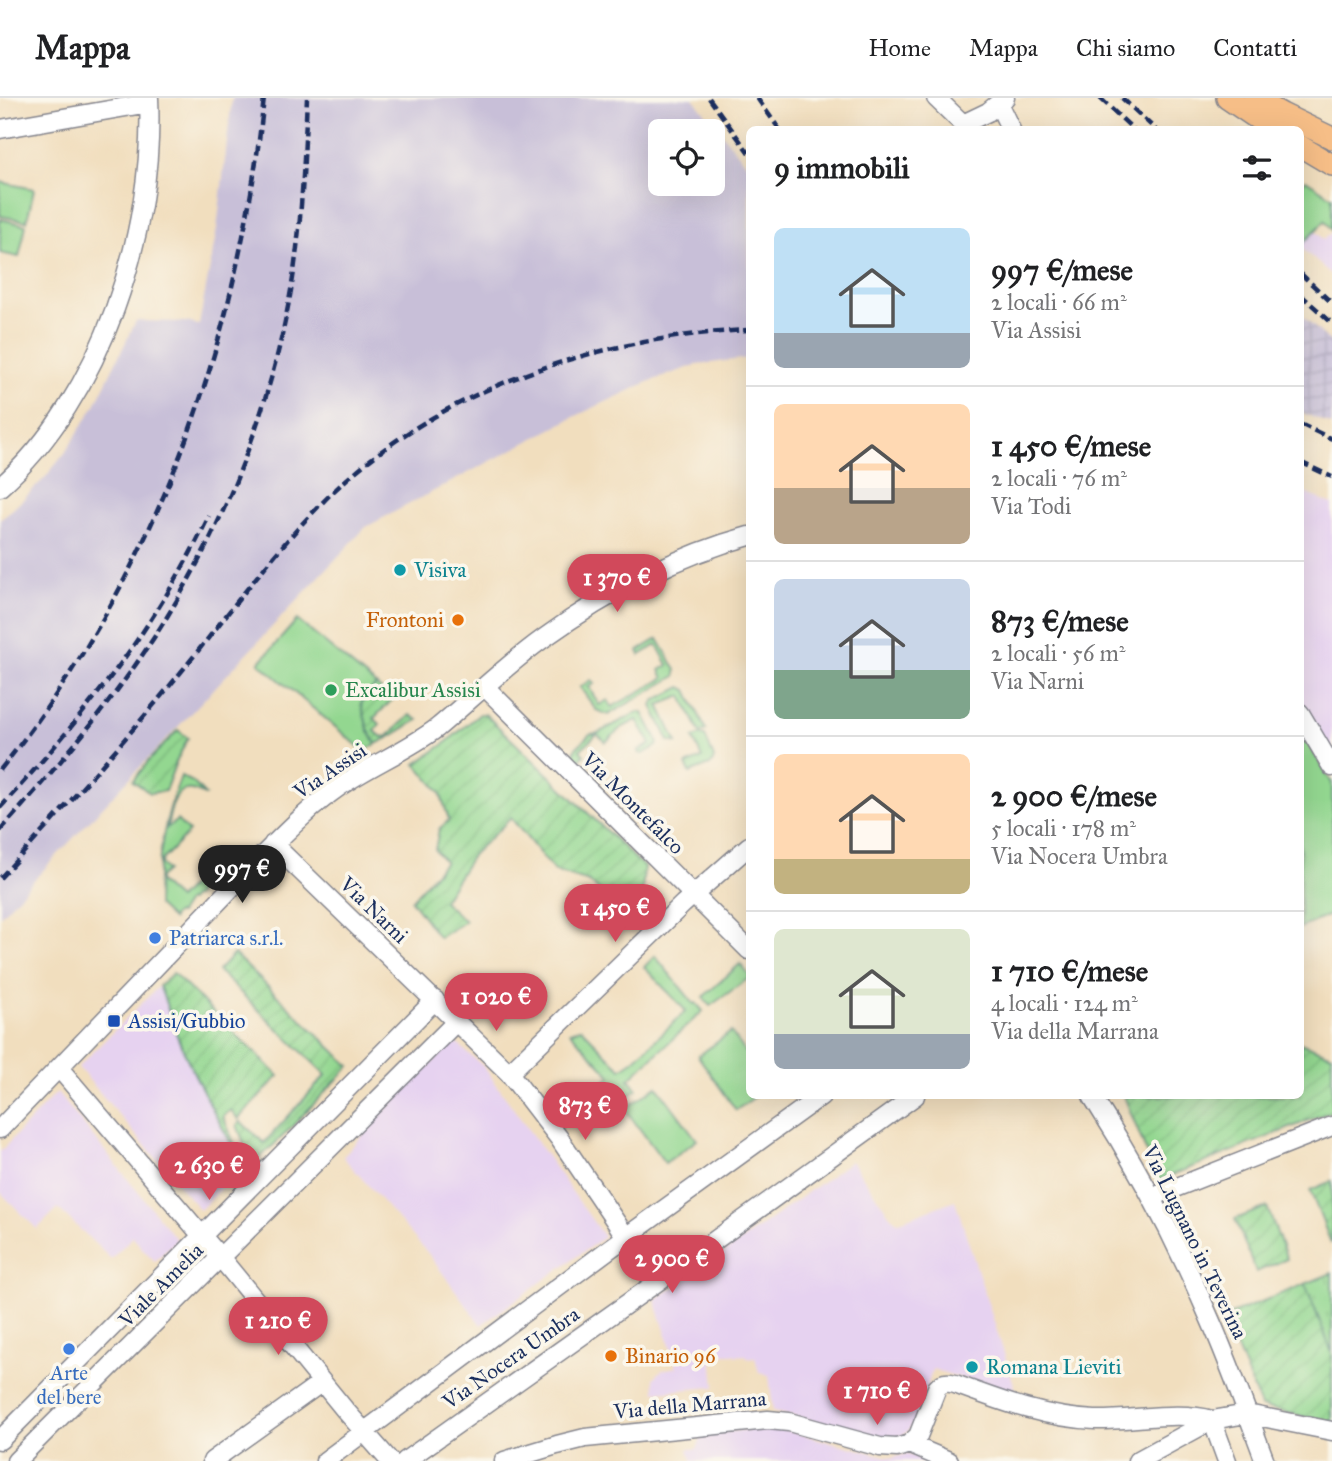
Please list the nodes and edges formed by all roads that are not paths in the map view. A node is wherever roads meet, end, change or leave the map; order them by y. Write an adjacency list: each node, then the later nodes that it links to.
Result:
1 (936, 98): 5 (street)
2 (1227, 98): 7 (main road)
3 (1254, 98): 9 (main road)
4 (149, 100): 8 (street); 12 (street)
5 (1002, 101): 6 (street)
6 (1010, 126)
7 (1268, 126)
8 (0, 129)
9 (1332, 138)
10 (1304, 148): 11 (main road)
11 (1332, 166)
12 (8, 469): 13 (street)
13 (0, 487)
14 (746, 537): 15 (street, Via Assisi)
15 (485, 687): 18 (street, Via Assisi); 20 (street, Via Montefalco)
16 (1304, 720): 17 (street)
17 (1332, 767)
18 (274, 844): 22 (street, Via Narni); 24 (street, Via Assisi)
19 (746, 849): 20 (street)
20 (694, 895): 21 (street, Via Montefalco); 25 (street)
21 (746, 947)
22 (435, 1000): 23 (street, Via Narni); 32 (street, Viale Amelia)
23 (457, 1021): 25 (street, Via Narni); 34 (street, Viale Amelia)
24 (59, 1068): 30 (street, Via Assisi); 32 (street)
25 (509, 1073): 33 (street, Via Narni)
26 (817, 1099): 33 (street, Via Nocera Umbra)
27 (911, 1099): 46 (street, Via Nocera Umbra)
28 (1094, 1099): 31 (street, Via Lugnano in Teverina)
29 (1332, 1126): 31 (street)
30 (0, 1129)
31 (1152, 1197): 36 (street, Via Lugnano in Teverina)
32 (202, 1236): 34 (street); 40 (street, Viale Amelia)
33 (626, 1237): 38 (street, Via Nocera Umbra)
34 (220, 1257): 35 (street); 42 (street, Viale Amelia)
35 (322, 1381): 38 (street); 43 (street)
36 (1247, 1413): 37 (street); 39 (street); 51 (street, Via Lugnano in Teverina)
37 (1213, 1420): 41 (street); 49 (street); 50 (street)
38 (365, 1432): 44 (street, Via Nocera Umbra); 45 (street)
39 (1332, 1432)
40 (0, 1440)
41 (909, 1444): 47 (street, Via della Marrana); 48 (street)
42 (16, 1461)
43 (212, 1461)
44 (325, 1461)
45 (390, 1461)
46 (405, 1461)
47 (503, 1461)
48 (949, 1461)
49 (1138, 1461)
50 (1227, 1461)
51 (1265, 1461)

